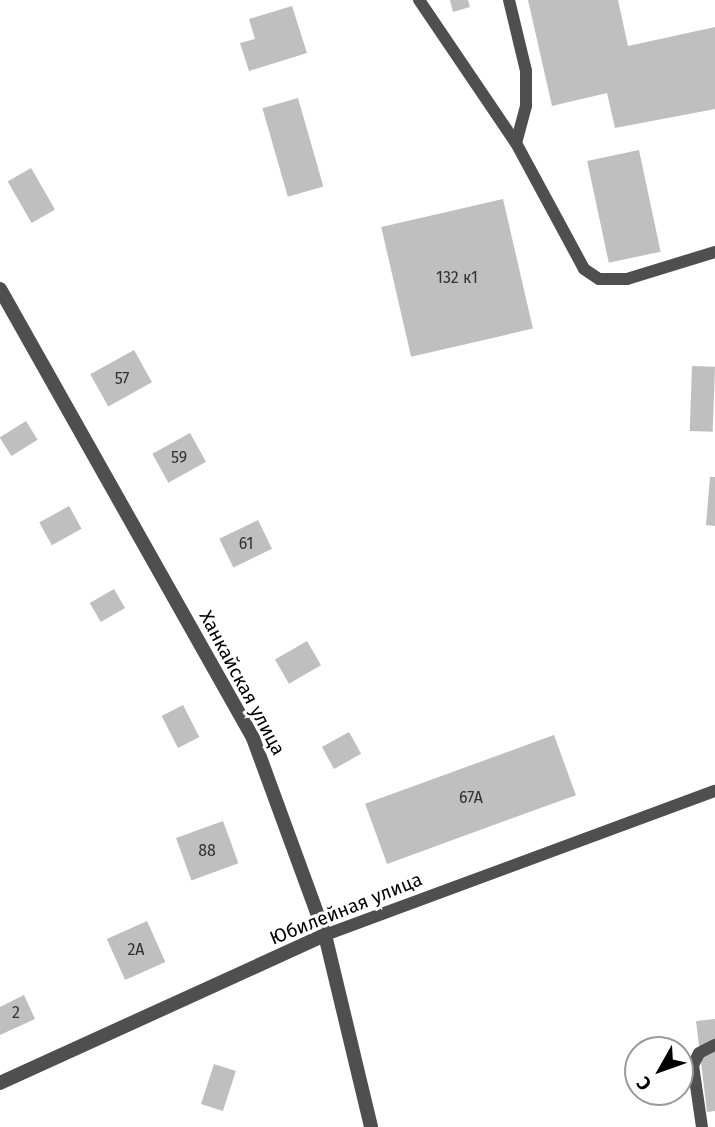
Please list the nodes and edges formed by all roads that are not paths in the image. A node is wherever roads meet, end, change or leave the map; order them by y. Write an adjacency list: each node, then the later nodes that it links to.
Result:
1 (419, 0): 3 (lane)
2 (509, 0): 3 (lane)
3 (516, 143): 4 (lane)
4 (715, 252)
5 (0, 289): 7 (street, Ханкайская улица)
6 (715, 791): 7 (lane, Юбилейная улица)
7 (324, 935): 9 (street, Юбилейная улица); 10 (street, Ханкайская улица)
8 (715, 1045): 11 (lane)
9 (0, 1083)
10 (371, 1127)
11 (702, 1127)

